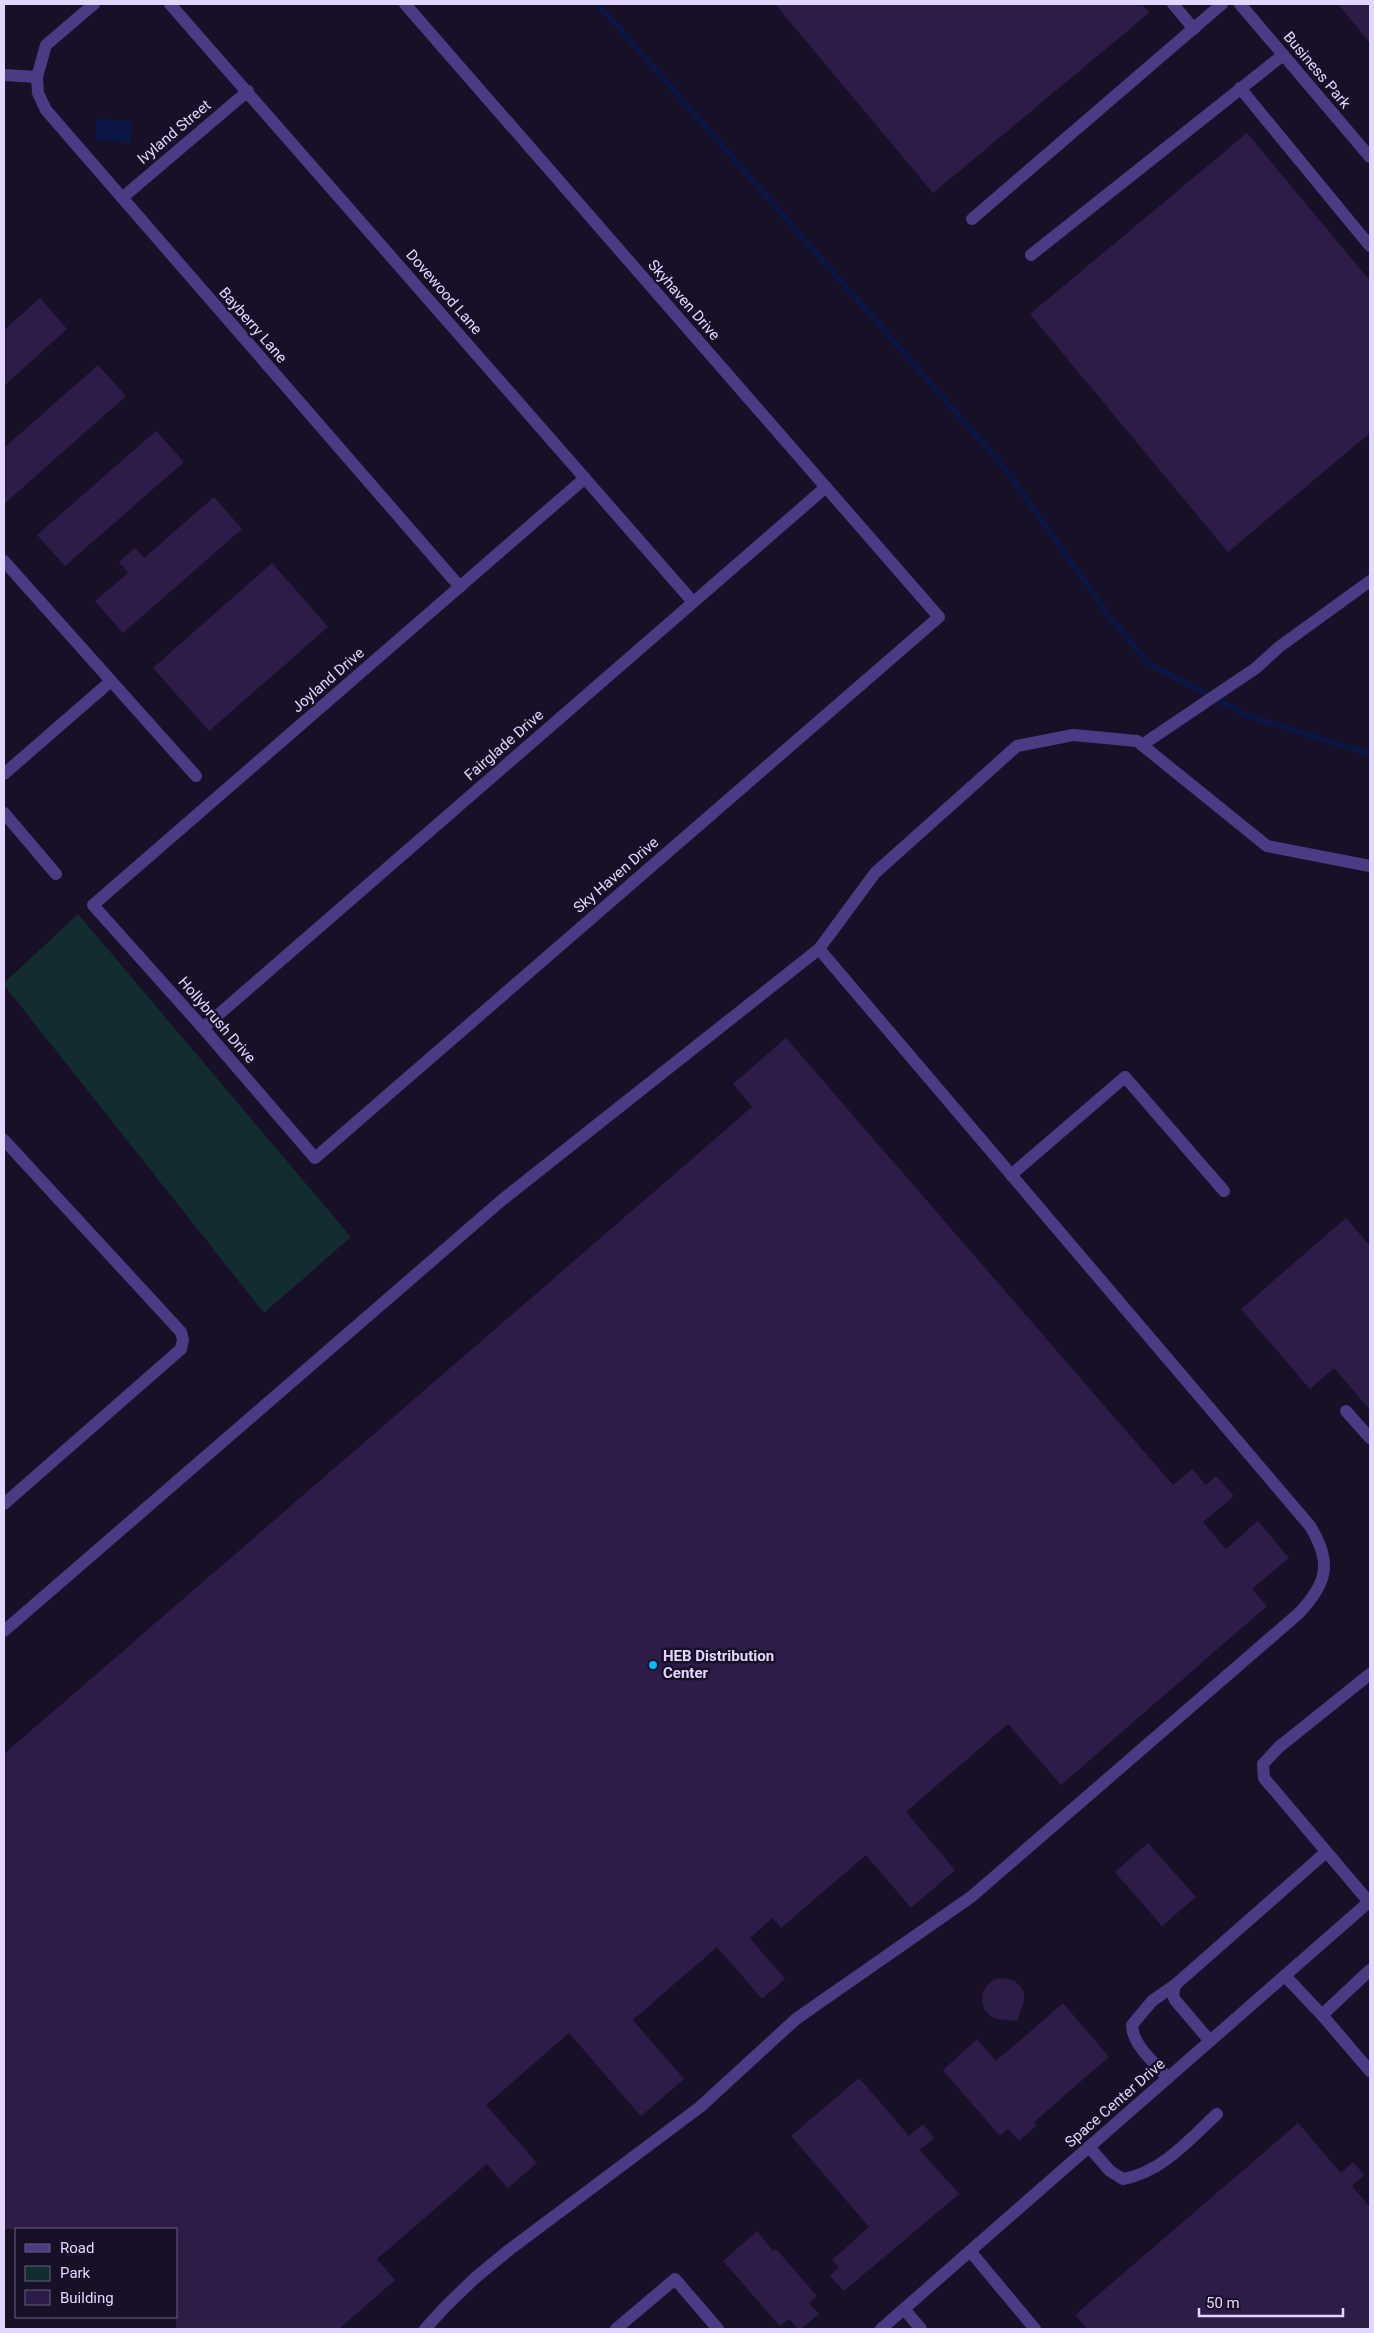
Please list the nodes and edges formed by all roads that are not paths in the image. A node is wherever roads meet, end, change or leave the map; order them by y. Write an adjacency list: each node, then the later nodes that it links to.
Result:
1 (94, 4): 10 (street)
2 (170, 4): 12 (street, Dovewood Lane)
3 (405, 4): 19 (street, Skyhaven Drive)
4 (1173, 4): 7 (street)
5 (1222, 4): 7 (street)
6 (1240, 4): 8 (street, Business Park)
7 (1194, 29): 15 (street)
8 (1283, 55): 11 (street); 13 (street, Business Park)
9 (4, 75): 10 (street)
10 (37, 77): 14 (street, Bayberry Lane)
11 (1240, 88): 16 (street); 17 (street)
12 (248, 91): 14 (street, Ivyland Street); 18 (street, Dovewood Lane)
13 (1370, 157)
14 (122, 198): 22 (street, Bayberry Lane)
15 (972, 219)
16 (1370, 246)
17 (1031, 255)
18 (585, 478): 22 (street, Joyland Drive); 23 (street, Dovewood Lane)
19 (826, 487): 23 (street, Fairglade Drive); 24 (street, Skyhaven Drive)
20 (4, 561): 25 (street)
21 (1370, 581): 26 (street)
22 (460, 587): 32 (street, Joyland Drive)
23 (693, 602): 34 (street, Fairglade Drive)
24 (939, 617): 36 (street, Sky Haven Drive)
25 (111, 681): 27 (street); 28 (street)
26 (1142, 745): 30 (street); 33 (street)
27 (4, 774)
28 (196, 776)
29 (4, 813): 31 (street)
30 (1370, 866)
31 (56, 874)
32 (93, 906): 34 (street, Hollybrush Drive)
33 (819, 949): 37 (street); 42 (street)
34 (203, 1028): 36 (street, Hollybrush Drive)
35 (4, 1140): 41 (street)
36 (315, 1158)
37 (1011, 1175): 38 (street); 57 (street)
38 (1224, 1191)
39 (1346, 1412): 40 (street)
40 (1370, 1438)
41 (4, 1504)
42 (4, 1631)
43 (1370, 1674): 44 (street)
44 (1325, 1853): 45 (street); 48 (street)
45 (1370, 1902): 47 (street, Space Center Drive)
46 (1370, 1970): 49 (street)
47 (1285, 1976): 49 (street); 50 (street, Space Center Drive)
48 (1175, 1985): 50 (street); 52 (street)
49 (1322, 2016): 51 (street)
50 (1210, 2041): 52 (street, Space Center Drive)
51 (1370, 2071)
52 (1168, 2078): 54 (street, Space Center Drive)
53 (1217, 2114): 54 (street)
54 (1089, 2147): 55 (street, Space Center Drive)
55 (970, 2251): 56 (street, Space Center Drive); 62 (street)
56 (904, 2308): 60 (street, Space Center Drive); 61 (street)
57 (425, 2329)
58 (616, 2329): 59 (street)
59 (718, 2329)
60 (880, 2329)
61 (921, 2329)
62 (1035, 2329)

